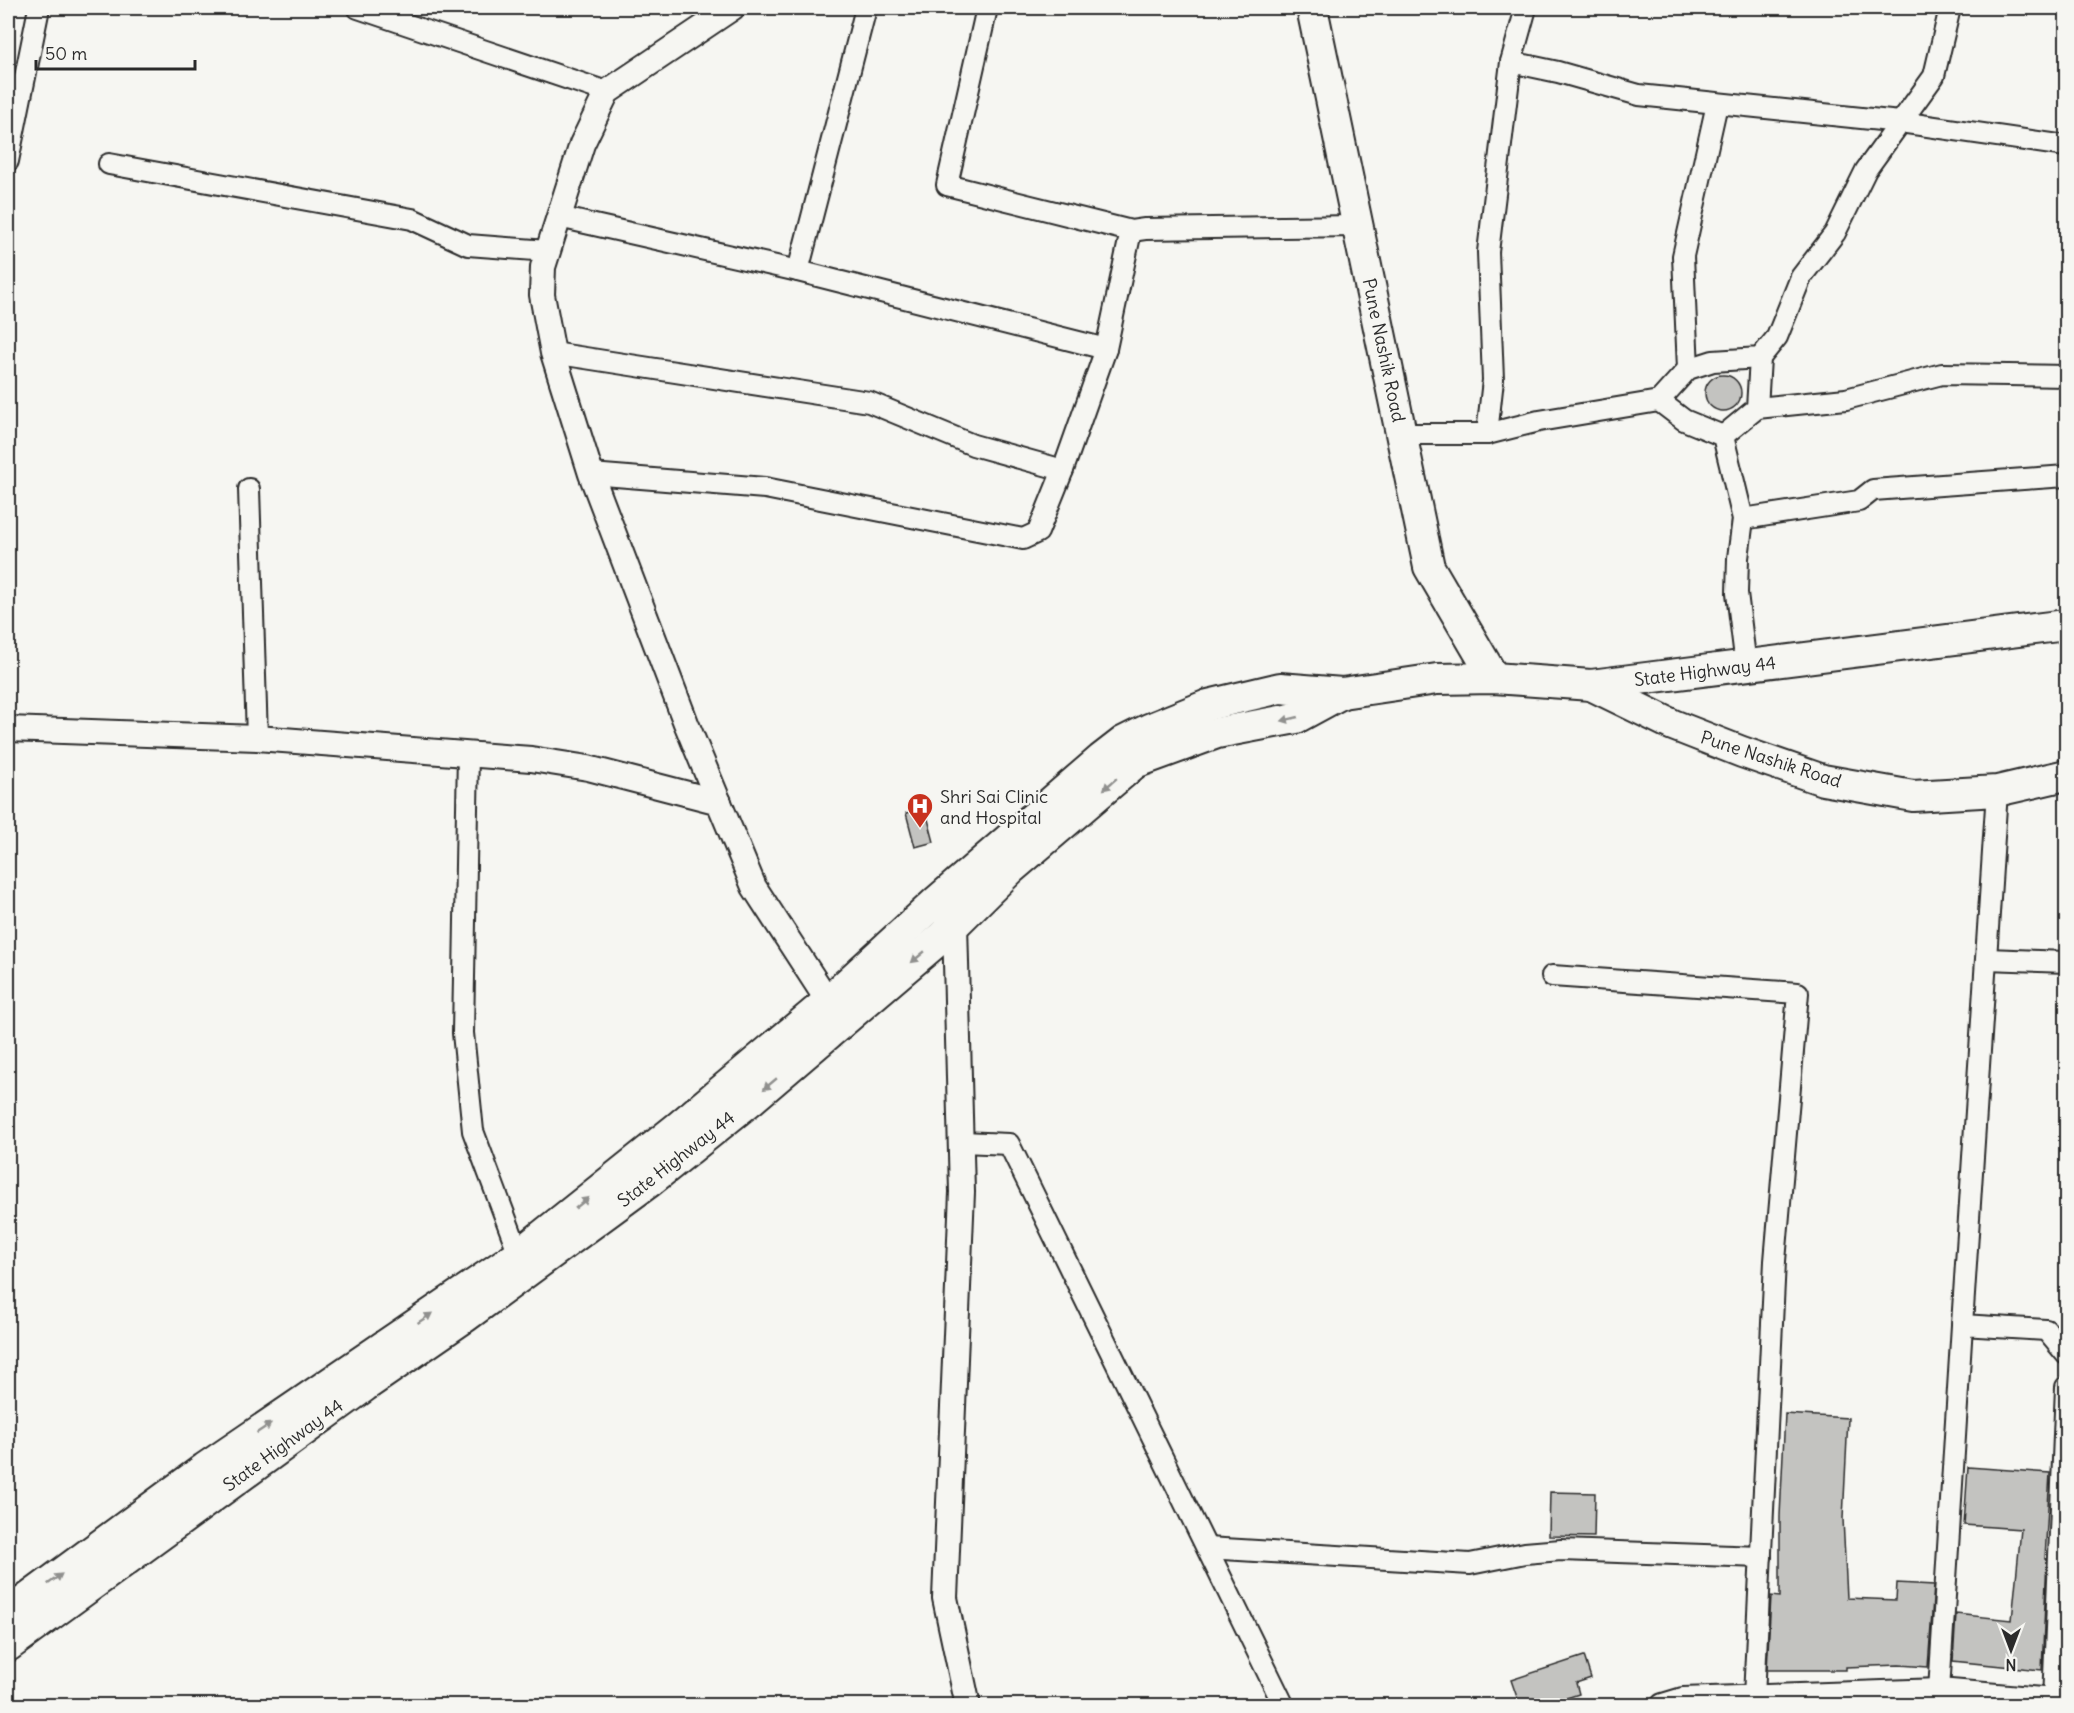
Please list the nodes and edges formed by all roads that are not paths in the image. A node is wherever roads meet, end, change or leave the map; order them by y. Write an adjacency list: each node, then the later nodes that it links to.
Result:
1 (39, 8): 14 (street)
2 (358, 8): 10 (street)
3 (732, 8): 10 (street)
4 (866, 8): 20 (street)
5 (987, 8): 18 (street)
6 (1312, 8): 17 (main road, Pune Nashik Road)
7 (1526, 8): 9 (street)
8 (1950, 8): 12 (street)
9 (1511, 62): 11 (street); 29 (street)
10 (607, 92): 16 (street)
11 (1717, 104): 12 (street); 24 (street)
12 (1900, 122): 13 (street); 23 (street)
13 (2067, 146)
14 (8, 161)
15 (109, 164): 19 (street)
16 (559, 217): 19 (street); 20 (street)
17 (1358, 226): 18 (street); 28 (main road, Pune Nashik Road)
18 (1131, 231): 21 (street)
19 (548, 251): 22 (street)
20 (798, 271): 21 (street)
21 (1106, 349): 31 (street)
22 (553, 353): 31 (street); 32 (street)
23 (1760, 358): 24 (street); 27 (street)
24 (1688, 369): 26 (street)
25 (2067, 376): 27 (street)
26 (1659, 401): 29 (street); 30 (street)
27 (1757, 408): 30 (street)
28 (1401, 434): 29 (street); 38 (main road, Pune Nashik Road)
29 (1487, 434)
30 (1723, 436): 35 (street)
31 (1063, 470): 32 (street)
32 (591, 474): 46 (street)
33 (2067, 476): 35 (street)
34 (249, 489): 41 (street)
35 (1743, 519): 37 (street)
36 (2067, 625): 37 (main road, State Highway 44)
37 (1746, 666): 39 (main road, State Highway 44)
38 (1494, 678): 39 (main road, State Highway 44); 43 (main road, State Highway 44)
39 (1591, 685): 45 (main road, Pune Nashik Road)
40 (8, 729): 41 (street)
41 (257, 738): 42 (street)
42 (468, 753): 46 (street); 54 (street)
43 (1129, 753): 47 (main road, State Highway 44); 48 (main road, State Highway 44, one-way to 48)
44 (2067, 775): 45 (main road, Pune Nashik Road)
45 (1997, 791): 49 (street)
46 (719, 802): 52 (street)
47 (938, 900): 48 (street); 52 (main road, State Highway 44)
48 (955, 924): 52 (main road, State Highway 44, one-way to 52); 53 (street)
49 (1987, 959): 50 (street); 55 (street)
50 (2067, 963)
51 (1552, 976): 60 (street)
52 (836, 1011): 54 (main road, State Highway 44, one-way to 52); 56 (main road, State Highway 44, one-way to 56)
53 (962, 1142): 59 (street); 65 (street)
54 (519, 1254): 56 (main road, State Highway 44, one-way to 54)
55 (1962, 1325): 57 (street); 62 (street)
56 (404, 1346): 61 (main road, State Highway 44)
57 (2067, 1354)
58 (2067, 1387): 64 (street)
59 (1207, 1548): 60 (street); 66 (street)
60 (1761, 1557): 63 (street)
61 (11, 1628)
62 (1949, 1696): 63 (street); 64 (street)
63 (1754, 1698): 67 (street)
64 (2060, 1701)
65 (968, 1706)
66 (1284, 1706)
67 (1663, 1706)

